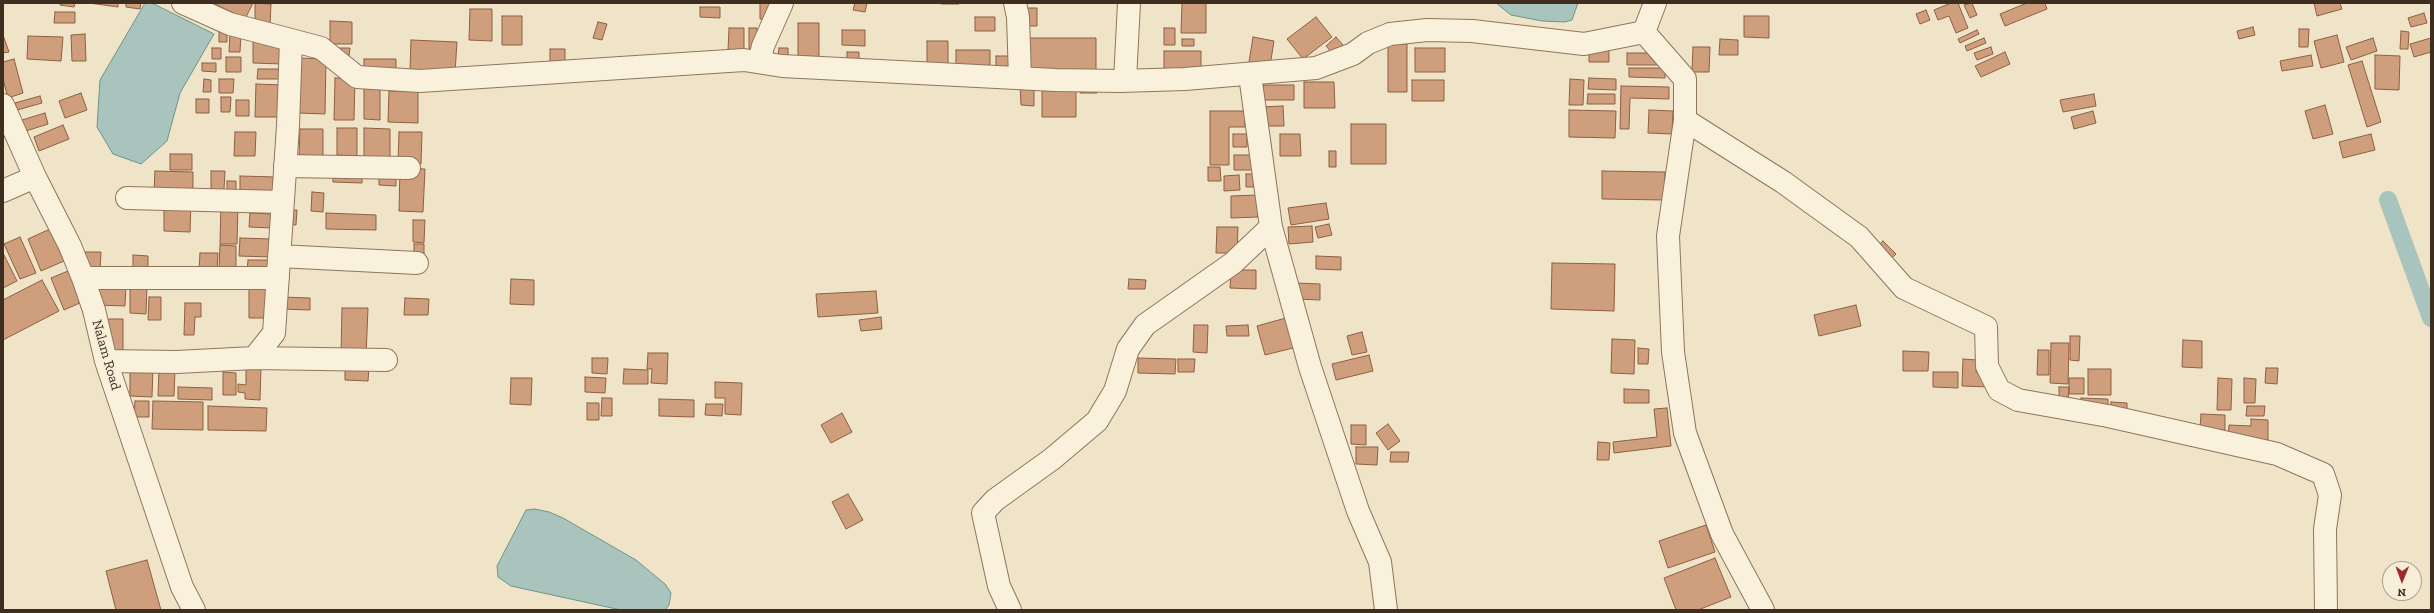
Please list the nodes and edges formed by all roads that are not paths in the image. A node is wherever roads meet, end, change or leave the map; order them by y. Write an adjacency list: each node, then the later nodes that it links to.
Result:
1 (184, 3): 7 (street)
2 (782, 3): 8 (street)
3 (1015, 3): 10 (street)
4 (1129, 3): 11 (street)
5 (1655, 3): 6 (street)
6 (1644, 32): 9 (street); 13 (street)
7 (291, 40): 8 (street); 14 (street)
8 (759, 62): 10 (street)
9 (1250, 75): 11 (street); 20 (street)
10 (1020, 78): 11 (street)
11 (1125, 81)
12 (3, 105): 16 (street, Nalam Road)
13 (1685, 120): 31 (street); 32 (street)
14 (285, 166): 15 (street); 19 (street)
15 (409, 168)
16 (35, 177): 17 (street); 23 (street, Nalam Road)
17 (3, 191)
18 (127, 198): 19 (street)
19 (282, 202): 21 (street)
20 (1271, 227): 29 (street); 30 (street)
21 (279, 256): 22 (street); 24 (street)
22 (417, 263)
23 (83, 278): 24 (street); 27 (street, Nalam Road)
24 (278, 278): 25 (street)
25 (254, 358): 26 (street); 27 (street)
26 (386, 360)
27 (106, 361): 28 (street, Nalam Road)
28 (194, 610)
29 (1010, 610)
30 (1386, 610)
31 (1763, 610)
32 (2326, 610)

